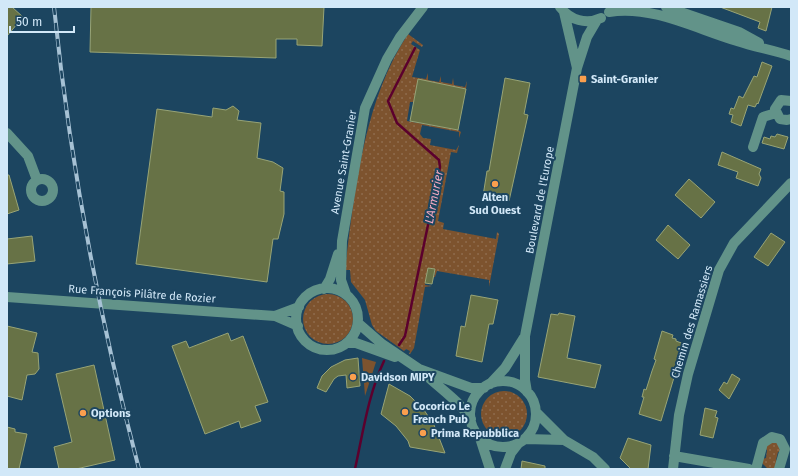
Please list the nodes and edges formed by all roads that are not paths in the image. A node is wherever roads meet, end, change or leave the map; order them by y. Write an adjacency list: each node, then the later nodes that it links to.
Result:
1 (423, 7): 16 (street, Avenue Saint-Granier)
2 (666, 7): 6 (street)
3 (562, 9): 5 (street); 8 (street, Boulevard de l'Europe)
4 (611, 10): 5 (street); 6 (street)
5 (597, 20): 8 (street, Boulevard de l'Europe)
6 (765, 48): 7 (street)
7 (791, 56)
8 (578, 68): 24 (street, Boulevard de l'Europe)
9 (791, 101): 10 (street)
10 (776, 113): 11 (street); 13 (street)
11 (791, 119)
12 (7, 133): 14 (street)
13 (753, 147)
14 (37, 180)
15 (791, 182): 35 (street, Chemin des Ramassiers)
16 (342, 241): 17 (street, Avenue Saint-Granier); 18 (street, Avenue Saint-Granier)
17 (324, 289): 18 (street); 20 (street)
18 (346, 294): 22 (street)
19 (7, 297): 21 (street, Rue François Pilâtre de Rozier)
20 (300, 307): 21 (street, Rue François Pilâtre de Rozier); 23 (street)
21 (275, 316): 23 (street, Rue François Pilâtre de Rozier)
22 (358, 323): 25 (street); 26 (street)
23 (298, 326): 25 (street)
24 (525, 336): 28 (street, Boulevard de l'Europe); 29 (street, Boulevard de l'Europe)
25 (347, 343): 26 (street)
26 (406, 362): 27 (street)
27 (419, 369): 28 (street); 31 (street)
28 (487, 386): 29 (street); 31 (street, Boulevard de l'Europe)
29 (527, 392): 30 (street, Boulevard de l'Europe)
30 (536, 413): 33 (street); 34 (street)
31 (471, 419): 32 (street)
32 (480, 438): 34 (street); 36 (street)
33 (564, 440): 34 (street); 38 (street)
34 (522, 442): 37 (street)
35 (674, 456): 39 (street, Chemin des Ramassiers); 40 (street)
36 (490, 469)
37 (505, 469)
38 (605, 469)
39 (673, 469)
40 (749, 469)
41 (756, 469): 42 (street)
42 (780, 469)

